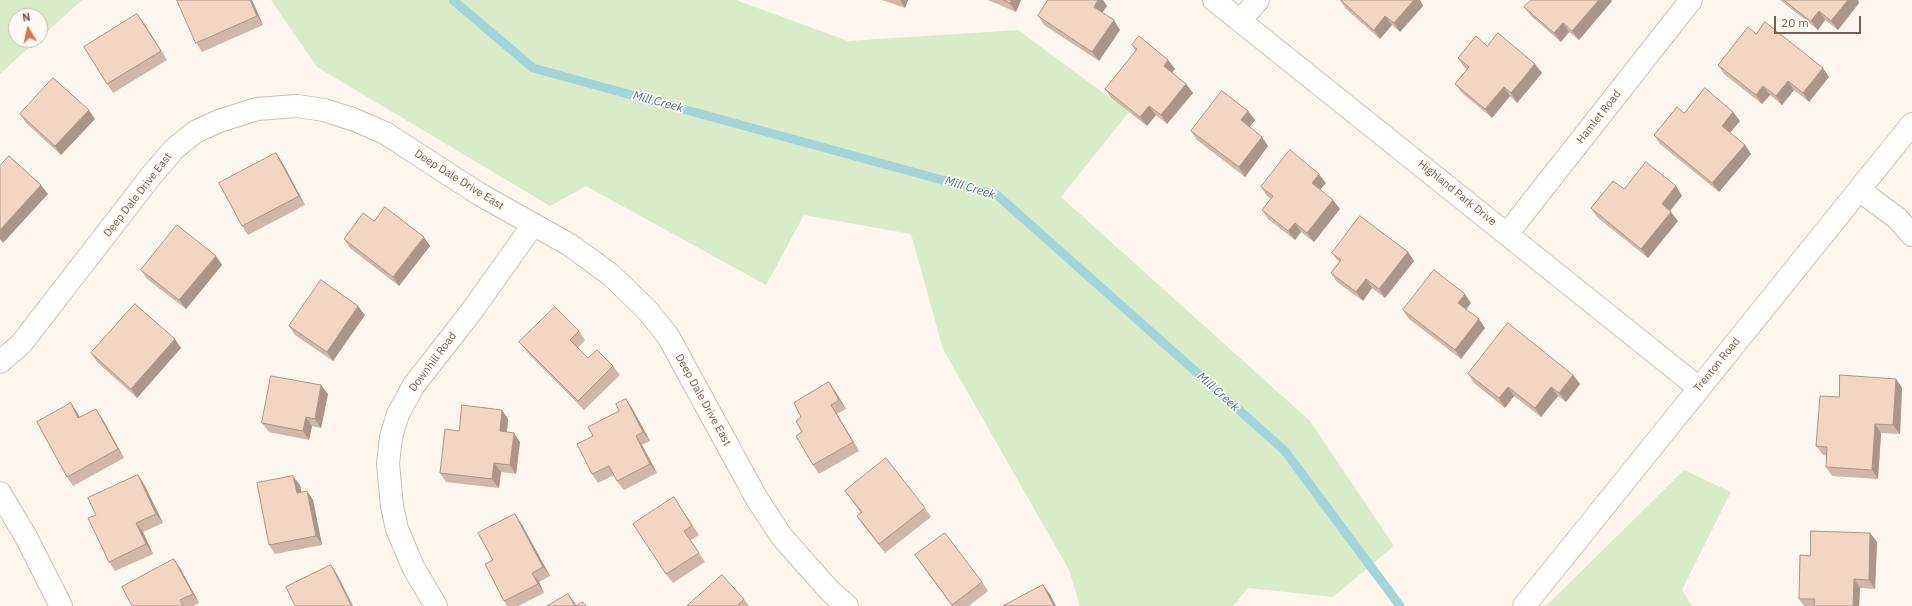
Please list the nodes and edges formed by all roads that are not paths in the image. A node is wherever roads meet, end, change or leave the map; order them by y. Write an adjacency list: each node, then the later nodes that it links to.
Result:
1 (1214, 0): 4 (street, Highland Park Drive)
2 (1258, 0): 4 (street)
3 (1691, 0): 8 (street, Hamlet Road)
4 (1241, 20): 8 (street, Highland Park Drive)
5 (1912, 124): 6 (street, Trenton Road)
6 (1859, 190): 9 (street); 11 (street, Trenton Road)
7 (533, 225): 10 (street, Deep Dale Drive East); 14 (street, Downhill Road); 15 (street, Deep Dale Drive East)
8 (1507, 234): 11 (street, Highland Park Drive)
9 (1912, 235)
10 (0, 362)
11 (1699, 388): 16 (street, Trenton Road)
12 (0, 493): 13 (street)
13 (61, 606)
14 (436, 606)
15 (847, 606)
16 (1524, 606)

